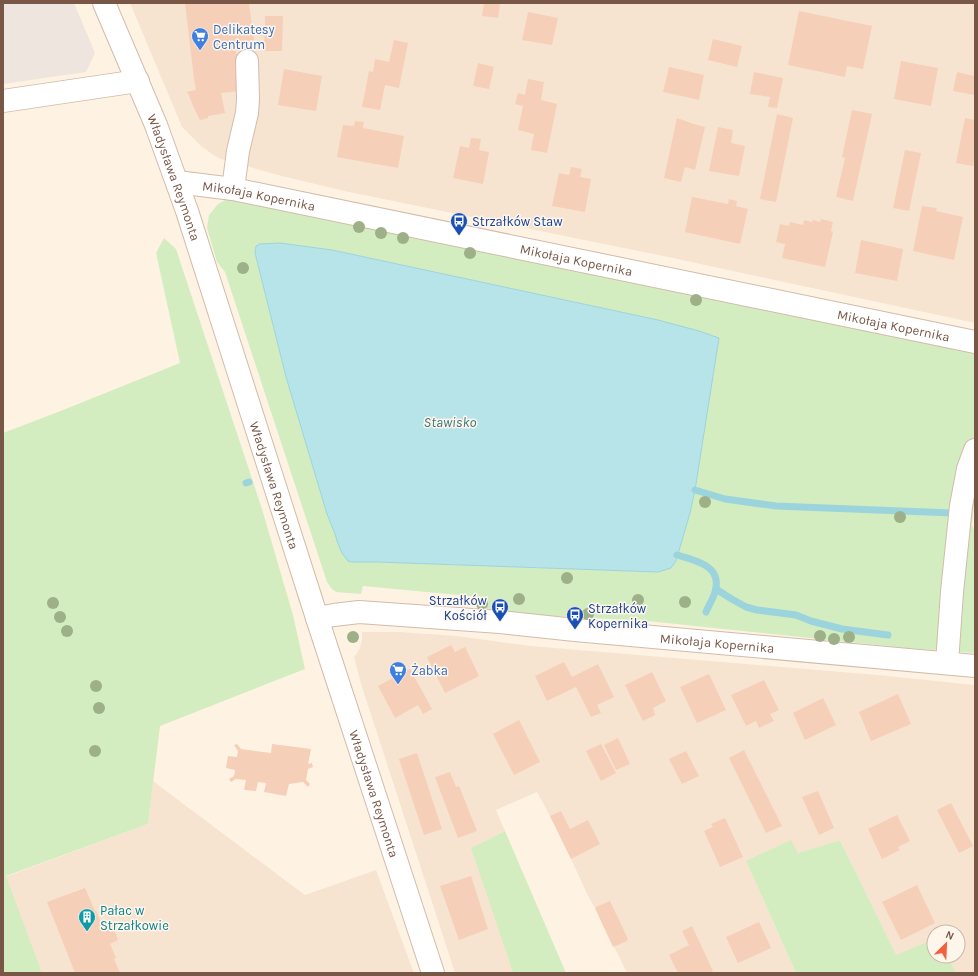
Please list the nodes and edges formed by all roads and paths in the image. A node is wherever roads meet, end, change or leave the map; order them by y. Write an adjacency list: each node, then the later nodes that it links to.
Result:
1 (104, 3): 3 (street, Władysława Reymonta)
2 (247, 61): 6 (street)
3 (138, 80): 4 (street); 5 (street, Władysława Reymonta)
4 (3, 101)
5 (177, 182): 6 (street, Mikołaja Kopernika); 9 (street, Władysława Reymonta)
6 (233, 189): 7 (street, Mikołaja Kopernika)
7 (975, 342)
8 (975, 450): 10 (street)
9 (317, 618): 10 (street, Mikołaja Kopernika); 12 (street, Władysława Reymonta)
10 (947, 663): 11 (street, Mikołaja Kopernika)
11 (975, 666)
12 (433, 973)

